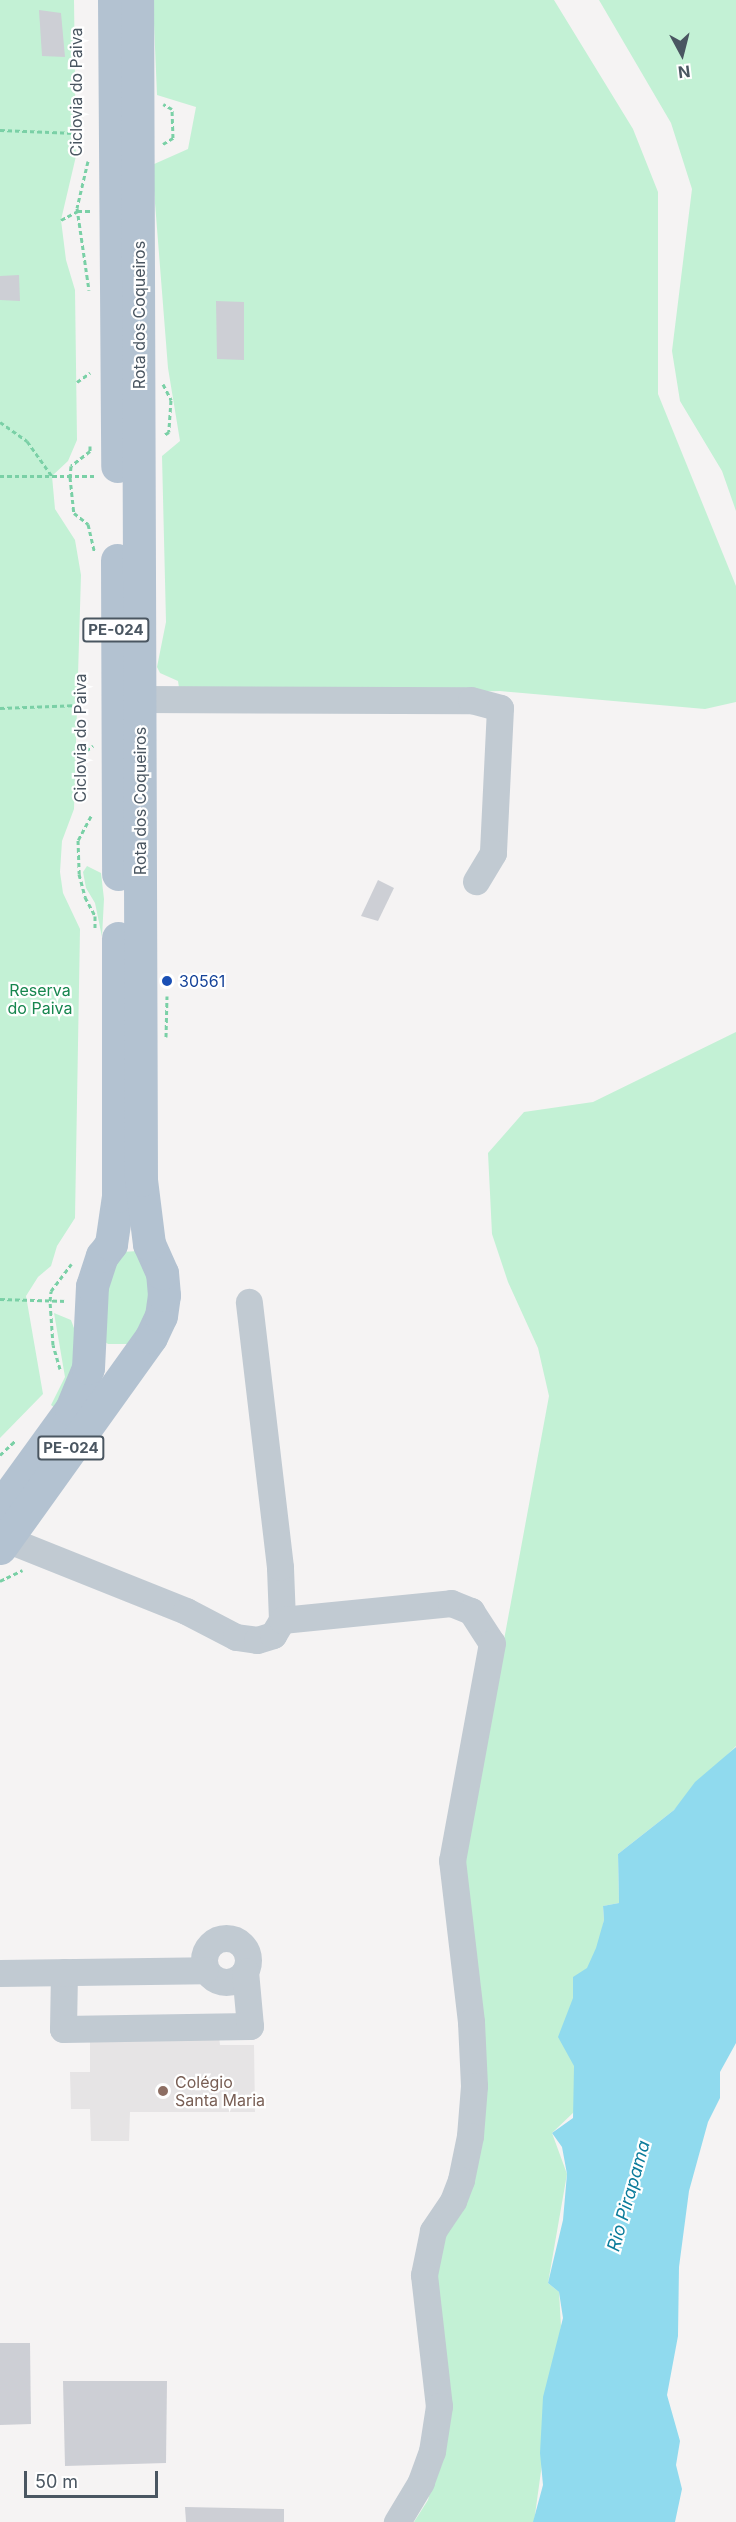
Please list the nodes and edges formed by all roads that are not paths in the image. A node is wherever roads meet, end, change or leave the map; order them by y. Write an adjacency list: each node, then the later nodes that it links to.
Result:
1 (114, 0): 6 (main road, Rota dos Coqueiros / PE-024)
2 (137, 0): 3 (main road, Rota dos Coqueiros / PE-024)
3 (140, 699): 4 (street); 5 (main road, Rota dos Coqueiros / PE-024)
4 (476, 881)
5 (154, 1252): 6 (main road); 9 (main road, Rota dos Coqueiros / PE-024)
6 (88, 1256): 8 (main road, Rota dos Coqueiros / PE-024)
7 (249, 1302): 12 (street)
8 (90, 1342): 9 (main road); 10 (main road, Rota dos Coqueiros / PE-024)
9 (142, 1348): 11 (main road, Rota dos Coqueiros / PE-024)
10 (0, 1507)
11 (3, 1543): 12 (street)
12 (282, 1620): 17 (street)
13 (206, 1970): 14 (street); 14 (street); 15 (street)
14 (245, 1971): 15 (street)
15 (64, 1972): 16 (street)
16 (0, 1973)
17 (397, 2522)

